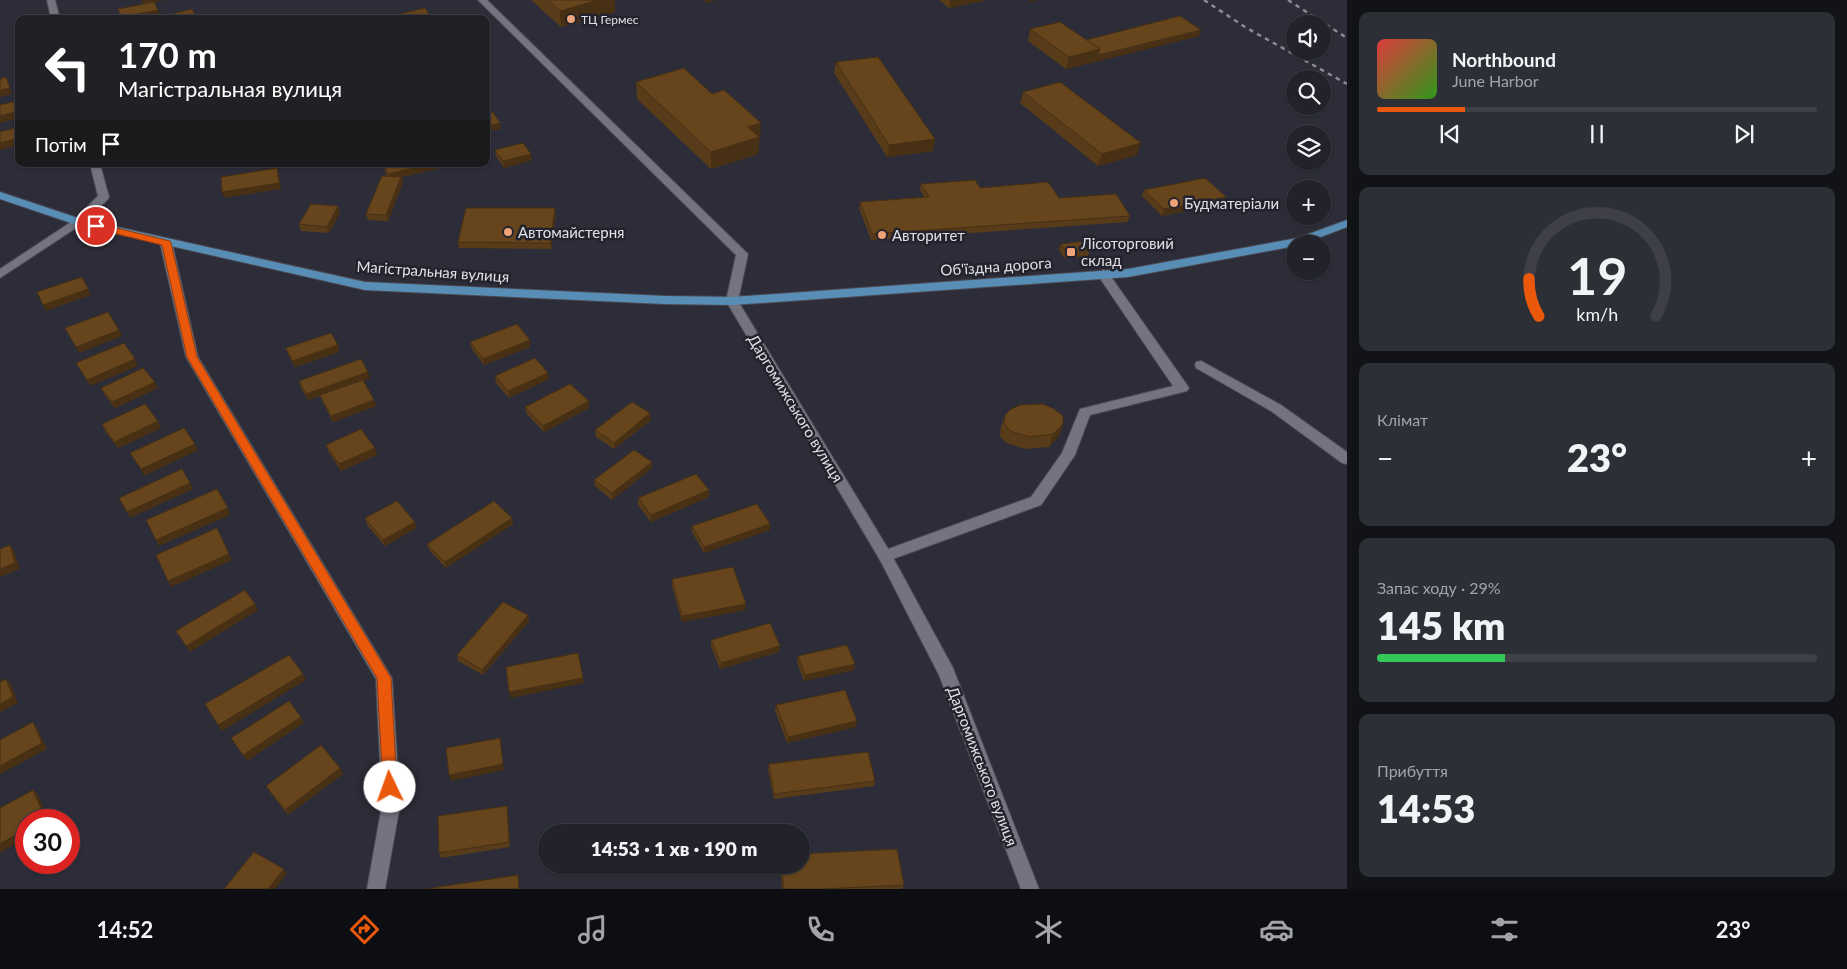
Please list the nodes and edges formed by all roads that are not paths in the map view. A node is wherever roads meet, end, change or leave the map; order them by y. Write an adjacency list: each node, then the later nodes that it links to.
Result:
1 (51, 0): 3 (street)
2 (482, 0): 11 (street)
3 (55, 15)
4 (96, 167): 6 (street)
5 (0, 195): 6 (main road, Магістральная вулиця)
6 (78, 222): 8 (main road, Магістральная вулиця); 9 (street)
7 (1347, 223): 10 (main road, Об'їздна дорога)
8 (166, 243): 11 (main road, Магістральная вулиця); 15 (street)
9 (0, 274)
10 (1103, 274): 11 (main road, Об'їздна дорога); 14 (street)
11 (732, 301): 14 (street, Даргомижського вулиця)
12 (1201, 365): 13 (street)
13 (1347, 459)
14 (885, 556): 16 (street, Даргомижського вулиця)
15 (376, 889)
16 (1030, 889)

